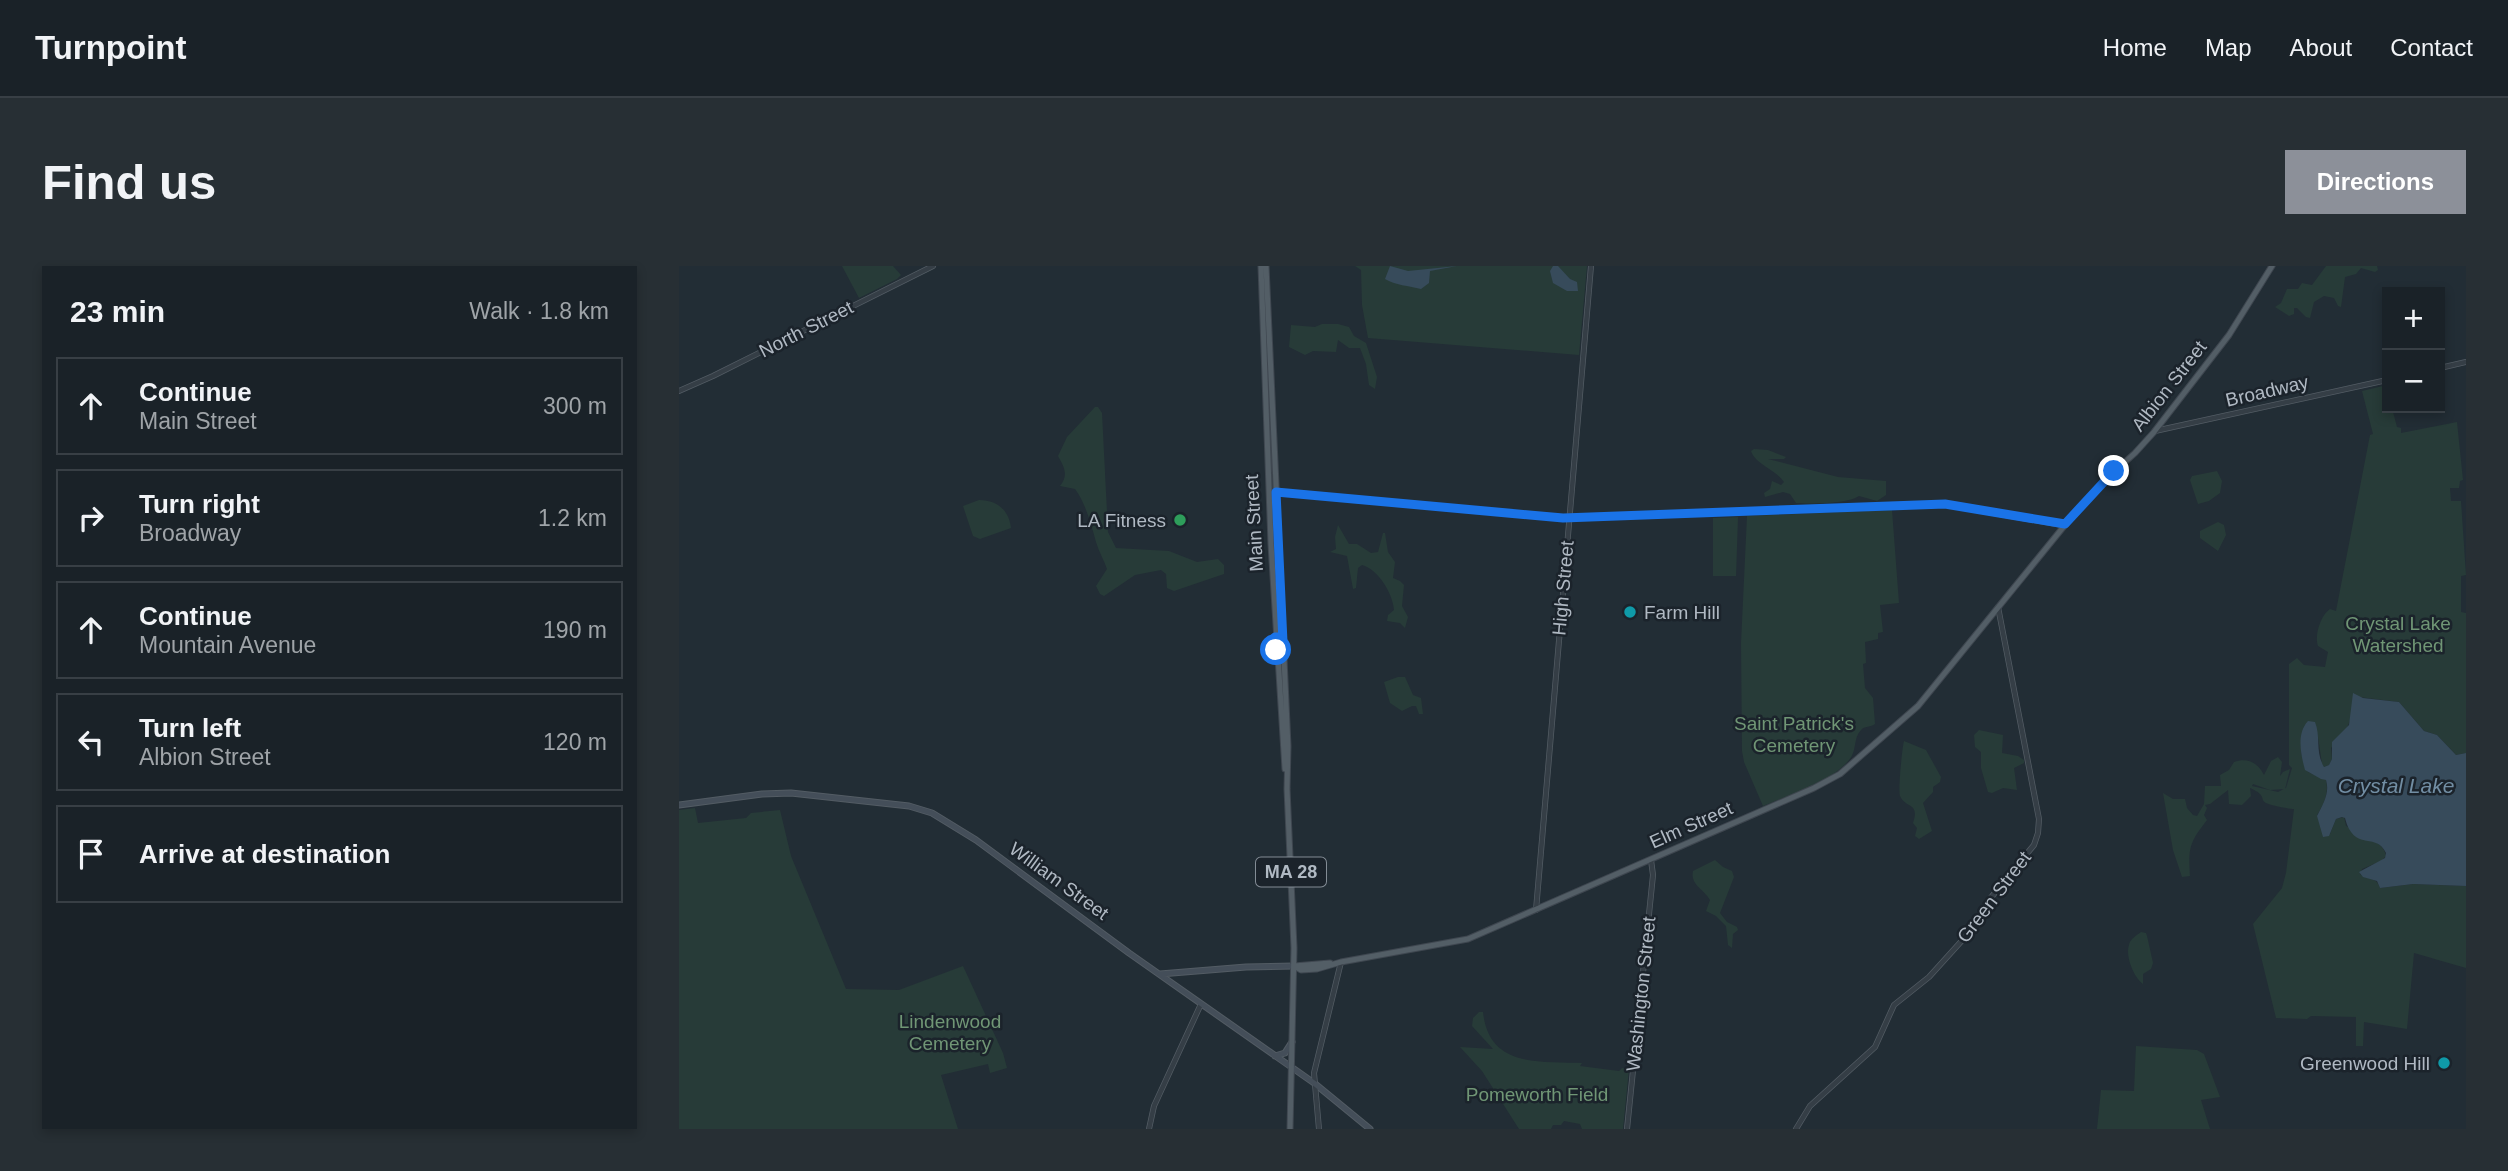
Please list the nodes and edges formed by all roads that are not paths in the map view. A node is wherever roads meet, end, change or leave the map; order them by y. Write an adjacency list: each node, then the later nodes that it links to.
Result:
1 (933, 266): 9 (street, North Street)
2 (1261, 266): 15 (main road, Main Street / MA 28)
3 (1266, 266): 11 (main road, Main Street / MA 28)
4 (1591, 266): 12 (street, High Street)
5 (2272, 266): 10 (main road, Albion Street)
6 (2466, 362): 7 (street)
7 (2445, 367)
8 (2382, 381): 10 (street, Broadway)
9 (679, 391)
10 (2154, 432): 13 (main road, Albion Street)
11 (1276, 492): 12 (main road); 16 (main road, Main Street / MA 28)
12 (1569, 518): 13 (main road); 20 (street, High Street)
13 (2065, 524): 14 (main road, Albion Street)
14 (1996, 608): 19 (main road, Elm Street); 35 (street, Green Street)
15 (1275, 637): 16 (main road); 17 (main road, Main Street / MA 28)
16 (1283, 642): 17 (main road, Main Street / MA 28)
17 (1283, 701): 22 (main road, Main Street / MA 28)
18 (679, 805): 23 (main road, William Street)
19 (1651, 860): 20 (main road, Elm Street); 34 (street, Washington Street)
20 (1536, 910): 21 (main road, Elm Street)
21 (1339, 962): 22 (main road, Elm Street); 28 (street)
22 (1294, 966): 23 (main road, Elm Street); 25 (main road, Main Street / MA 28)
23 (1160, 974): 24 (main road, William Street)
24 (1201, 1004): 26 (main road, William Street); 30 (street)
25 (1292, 1042): 26 (main road); 27 (main road, Main Street / MA 28)
26 (1275, 1056): 27 (main road, William Street)
27 (1291, 1066): 28 (main road, William Street); 29 (main road, Main Street / MA 28)
28 (1312, 1081): 29 (main road); 32 (street); 33 (main road, William Street)
29 (1291, 1085): 31 (main road, Main Street / MA 28)
30 (1149, 1129)
31 (1290, 1129)
32 (1319, 1129)
33 (1370, 1129)
34 (1627, 1129)
35 (1796, 1129)

